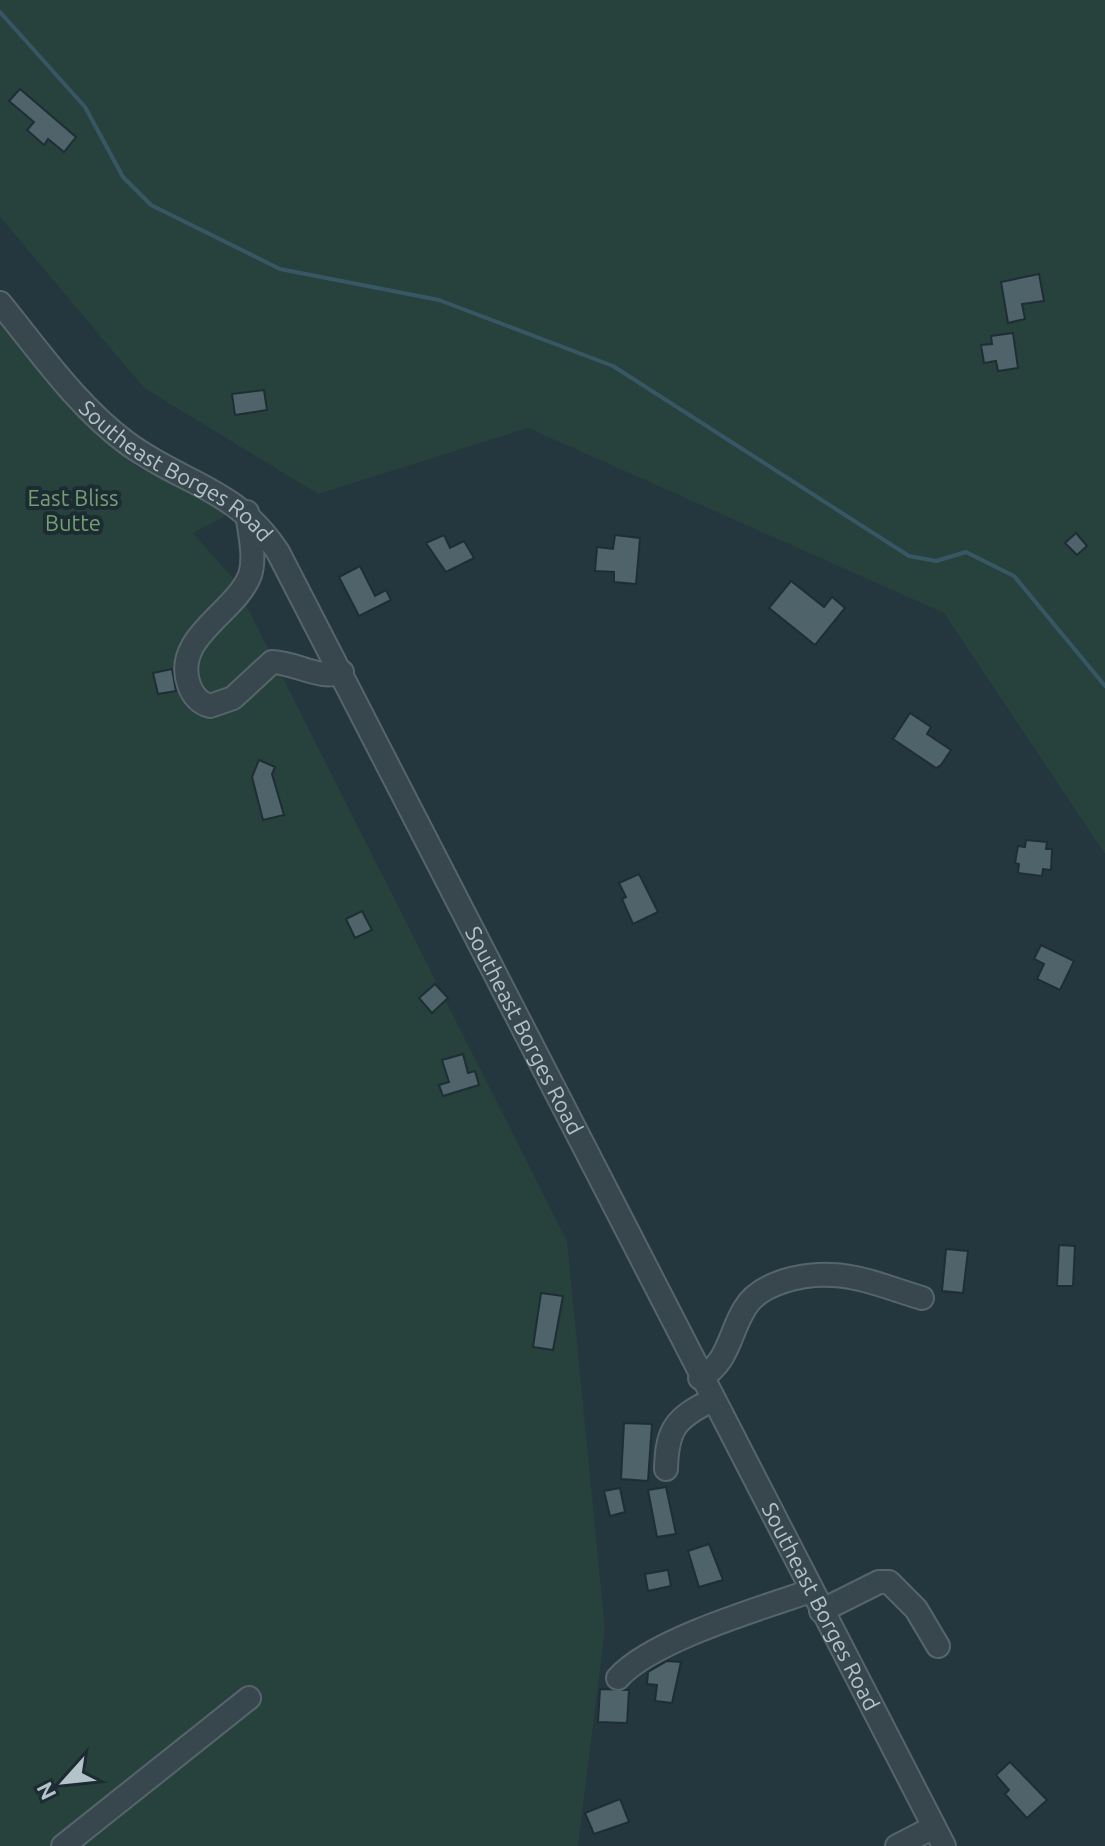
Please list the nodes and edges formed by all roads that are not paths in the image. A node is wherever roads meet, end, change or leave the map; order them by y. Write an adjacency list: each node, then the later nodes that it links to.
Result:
1 (0, 303): 2 (street, Southeast Borges Road)
2 (247, 512): 3 (street, Southeast Borges Road); 3 (street)
3 (342, 672): 5 (street, Southeast Borges Road)
4 (922, 1298): 5 (street)
5 (700, 1378): 6 (street, Southeast Borges Road)
6 (712, 1400): 7 (street); 8 (street, Southeast Borges Road)
7 (666, 1469)
8 (816, 1601): 9 (street); 10 (street); 12 (street, Southeast Borges Road)
9 (938, 1646)
10 (618, 1678)
11 (249, 1698): 13 (street)
12 (939, 1837): 14 (street)
13 (63, 1846)
14 (897, 1846)

